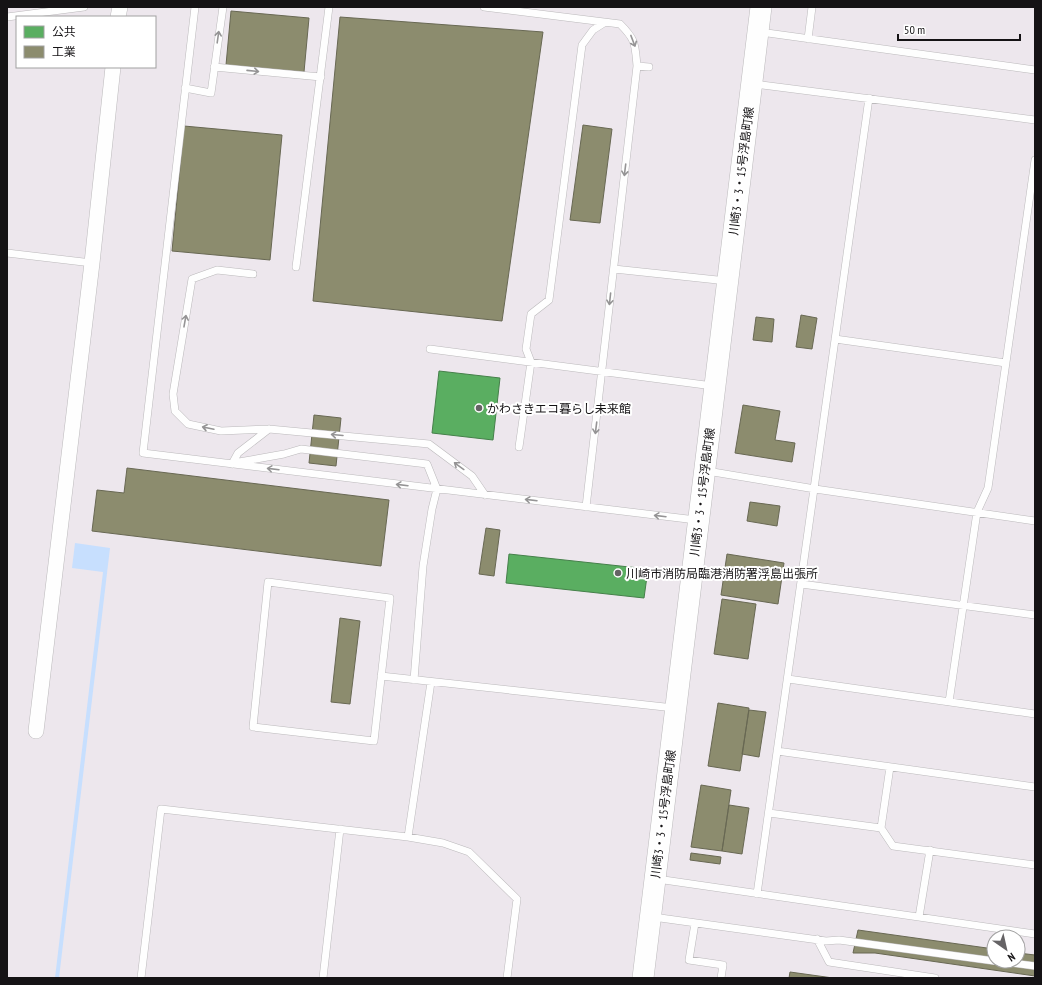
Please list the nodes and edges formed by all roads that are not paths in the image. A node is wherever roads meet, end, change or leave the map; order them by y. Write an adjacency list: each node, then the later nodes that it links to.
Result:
1 (84, 7): 8 (lane)
2 (195, 7): 19 (lane)
3 (223, 7): 13 (lane, one-way to 3)
4 (329, 7): 17 (lane)
5 (484, 7): 9 (lane)
6 (761, 7): 10 (street, 川崎3・3・15号浮島町線)
7 (812, 7): 11 (lane)
8 (7, 17)
9 (604, 22): 12 (lane, one-way to 12); 31 (lane)
10 (758, 32): 11 (lane); 18 (street, 川崎3・3・15号浮島町線)
11 (808, 39): 16 (lane)
12 (638, 66): 14 (lane); 26 (lane, one-way to 26)
13 (214, 67): 17 (lane, one-way to 17); 19 (lane)
14 (649, 67)
15 (113, 68): 24 (street)
16 (1035, 70)
17 (320, 77): 25 (lane)
18 (752, 84): 20 (lane); 28 (street, 川崎3・3・15号浮島町線)
19 (185, 88): 37 (lane)
20 (869, 98): 21 (lane); 29 (lane)
21 (1035, 120)
22 (1035, 160): 32 (lane)
23 (7, 253): 24 (lane)
24 (92, 263): 56 (street)
25 (296, 267)
26 (614, 269): 28 (lane); 33 (lane, one-way to 33)
27 (253, 274): 35 (lane, one-way to 27)
28 (728, 282): 34 (street, 川崎3・3・15号浮島町線)
29 (835, 339): 32 (lane); 40 (lane)
30 (430, 349): 31 (lane)
31 (531, 362): 33 (lane); 36 (lane)
32 (1006, 364): 43 (lane)
33 (602, 372): 34 (lane); 42 (lane, one-way to 42)
34 (715, 386): 38 (street, 川崎3・3・15号浮島町線)
35 (269, 429): 37 (lane); 41 (lane, one-way to 35)
36 (519, 447)
37 (232, 464): 39 (lane, one-way to 37); 39 (lane)
38 (705, 471): 40 (lane); 44 (street, 川崎3・3・15号浮島町線)
39 (437, 489): 41 (lane); 51 (lane)
40 (814, 489): 43 (lane); 46 (lane)
41 (485, 495): 42 (lane, one-way to 41)
42 (586, 507): 44 (lane, one-way to 42)
43 (977, 512): 45 (lane); 47 (lane)
44 (699, 521): 54 (street, 川崎3・3・15号浮島町線)
45 (1035, 521)
46 (801, 584): 47 (lane); 50 (lane)
47 (962, 605): 48 (lane); 53 (lane)
48 (1035, 615)
49 (381, 676): 49 (lane); 51 (lane)
50 (788, 679): 53 (lane); 57 (lane)
51 (414, 680): 52 (lane)
52 (431, 682): 54 (lane); 63 (lane)
53 (949, 702): 55 (lane)
54 (676, 708): 66 (street, 川崎3・3・15号浮島町線)
55 (1035, 714)
56 (36, 731)
57 (777, 752): 58 (lane); 60 (lane)
58 (890, 767): 59 (lane); 61 (lane)
59 (1035, 787)
60 (769, 813): 61 (lane); 67 (lane)
61 (881, 828): 64 (lane)
62 (340, 829): 63 (lane); 74 (lane); 75 (lane)
63 (408, 837): 76 (lane)
64 (930, 850): 65 (lane); 69 (lane)
65 (1035, 865)
66 (655, 879): 67 (lane); 68 (street, 川崎3・3・15号浮島町線)
67 (757, 894): 69 (lane)
68 (651, 916): 70 (lane); 77 (street, 川崎3・3・15号浮島町線)
69 (920, 917): 71 (lane)
70 (694, 922): 72 (lane); 78 (lane)
71 (1035, 934)
72 (817, 939): 73 (lane); 79 (lane)
73 (986, 960)
74 (141, 978)
75 (323, 978)
76 (507, 978)
77 (643, 978)
78 (721, 978)
79 (935, 978)

